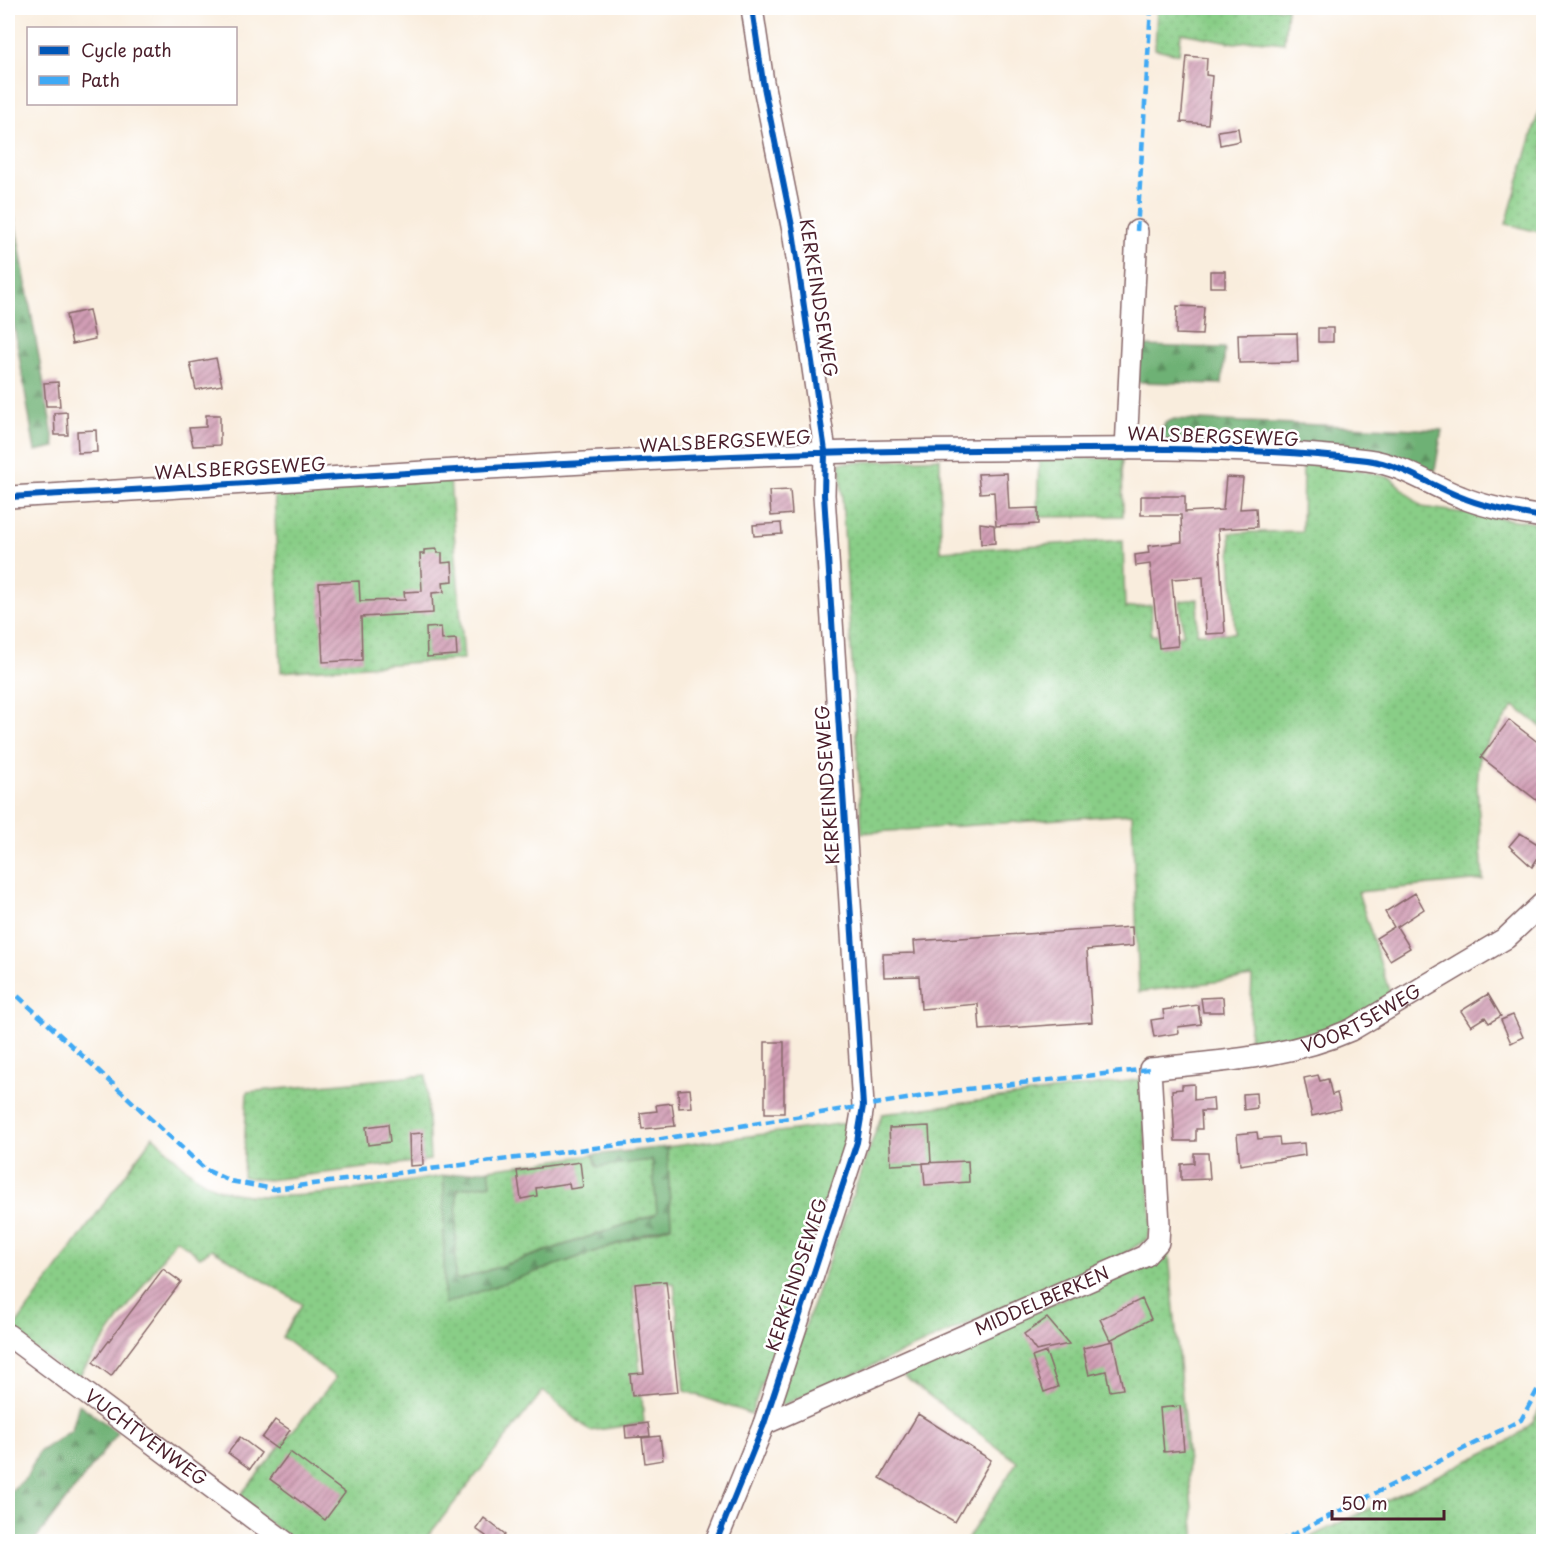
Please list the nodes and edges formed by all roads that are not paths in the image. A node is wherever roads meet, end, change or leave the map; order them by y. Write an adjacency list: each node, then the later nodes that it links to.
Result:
1 (753, 8): 4 (street, KERKEINDSEWEG)
2 (1137, 231): 3 (street)
3 (1126, 449): 4 (street, WALSBERGSEWEG); 6 (street, WALSBERGSEWEG)
4 (825, 451): 5 (street, WALSBERGSEWEG); 10 (street, KERKEINDSEWEG)
5 (8, 497)
6 (1544, 517)
7 (1544, 902): 8 (street, VOORTSEWEG)
8 (1150, 1069): 10 (street, MIDDELBERKEN)
9 (8, 1335): 11 (street, VUCHTVENWEG)
10 (764, 1424): 12 (street, KERKEINDSEWEG)
11 (285, 1542)
12 (716, 1542)

